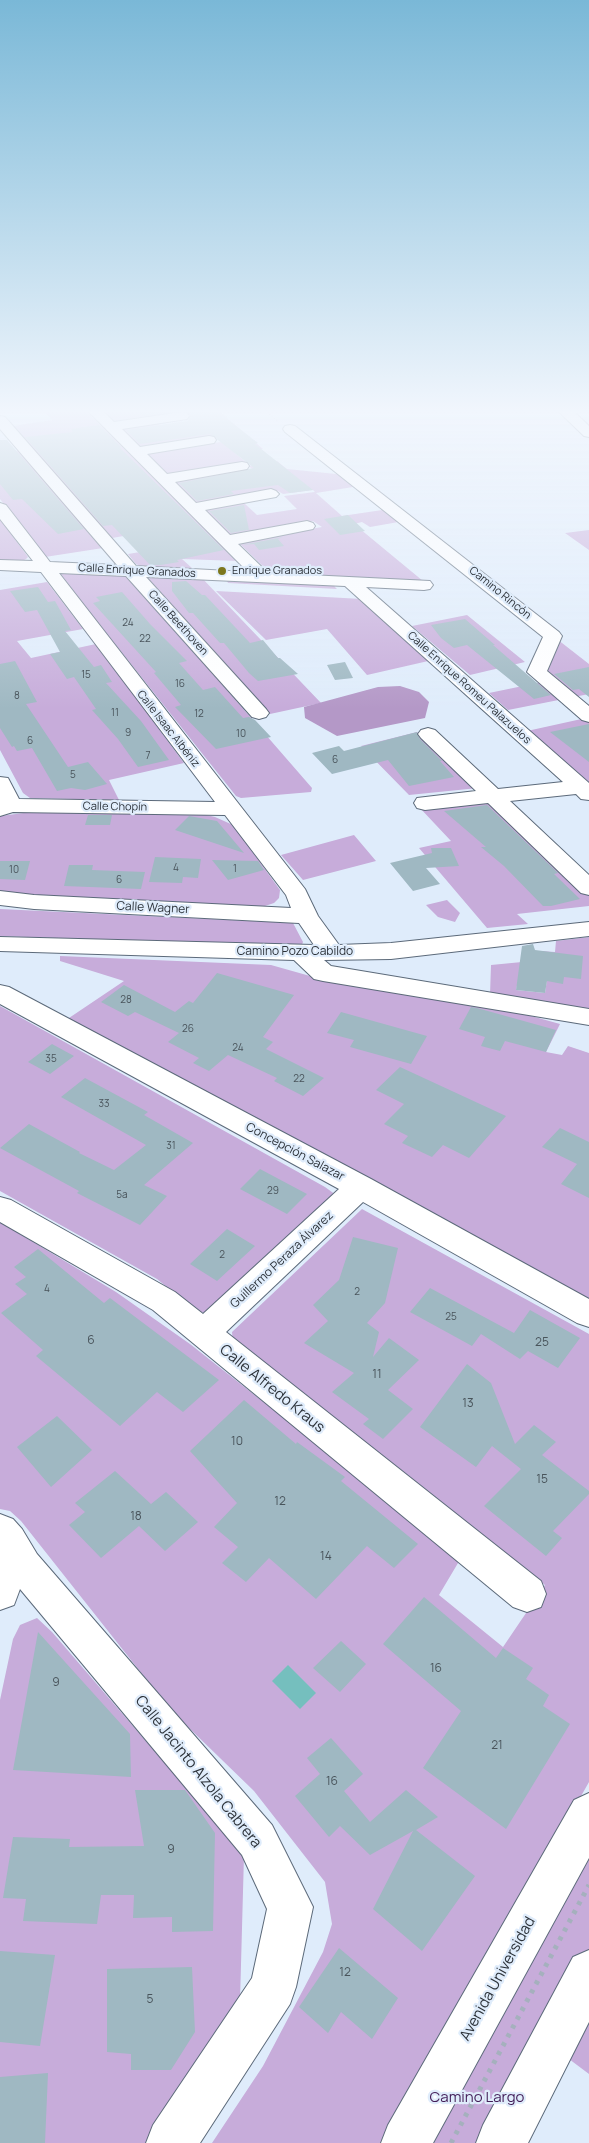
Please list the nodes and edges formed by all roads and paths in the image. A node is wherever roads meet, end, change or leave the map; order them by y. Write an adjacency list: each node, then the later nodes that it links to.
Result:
1 (1, 509): 8 (street, Calle Isaac Albéniz)
2 (78, 509): 9 (street, Calle Beethoven)
3 (193, 509): 6 (street)
4 (391, 509): 14 (street, Camino Rincón)
5 (307, 526): 6 (street)
6 (226, 540): 10 (street)
7 (0, 565): 8 (street, Calle Enrique Granados)
8 (44, 567): 9 (street, Calle Enrique Granados); 21 (street, Calle Isaac Albéniz)
9 (131, 571): 10 (street, Calle Enrique Granados); 13 (street, Calle Beethoven)
10 (262, 577): 11 (street, Calle Enrique Granados)
11 (350, 582): 12 (street, Calle Enrique Granados); 17 (street, Calle Enrique Romeu Palazuelos)
12 (424, 585)
13 (259, 712)
14 (589, 716)
15 (428, 734): 18 (street)
16 (0, 783): 20 (street)
17 (585, 790): 18 (street)
18 (494, 796): 19 (street); 22 (street)
19 (425, 803)
20 (6, 807): 21 (street, Calle Chopín)
21 (230, 809): 24 (street, Calle Isaac Albéniz)
22 (589, 888)
23 (0, 898): 24 (street, Calle Wagner)
24 (306, 916): 27 (street, Calle Isaac Albéniz)
25 (589, 929): 27 (street, Camino Pozo Cabildo)
26 (0, 944): 28 (street, Camino Pozo Cabildo)
27 (332, 953): 28 (street, Camino Pozo Cabildo)
28 (303, 954): 30 (street)
29 (0, 993): 31 (street, Concepción Salazar)
30 (589, 1017)
31 (360, 1187): 33 (street, Concepción Salazar); 34 (street, Guillermo Peraza Álvarez)
32 (0, 1208): 34 (street, Calle Alfredo Kraus)
33 (589, 1314)
34 (204, 1333): 37 (street, Calle Alfredo Kraus)
35 (4, 1536): 36 (street); 41 (street, Calle Jacinto Alzola Cabrera)
36 (0, 1592)
37 (527, 1594)
38 (589, 1814): 42 (street, Avenida Universidad)
39 (589, 1885): 43 (path)
40 (589, 1973): 44 (street)
41 (171, 2143)
42 (406, 2143)
43 (451, 2143)
44 (501, 2143)

